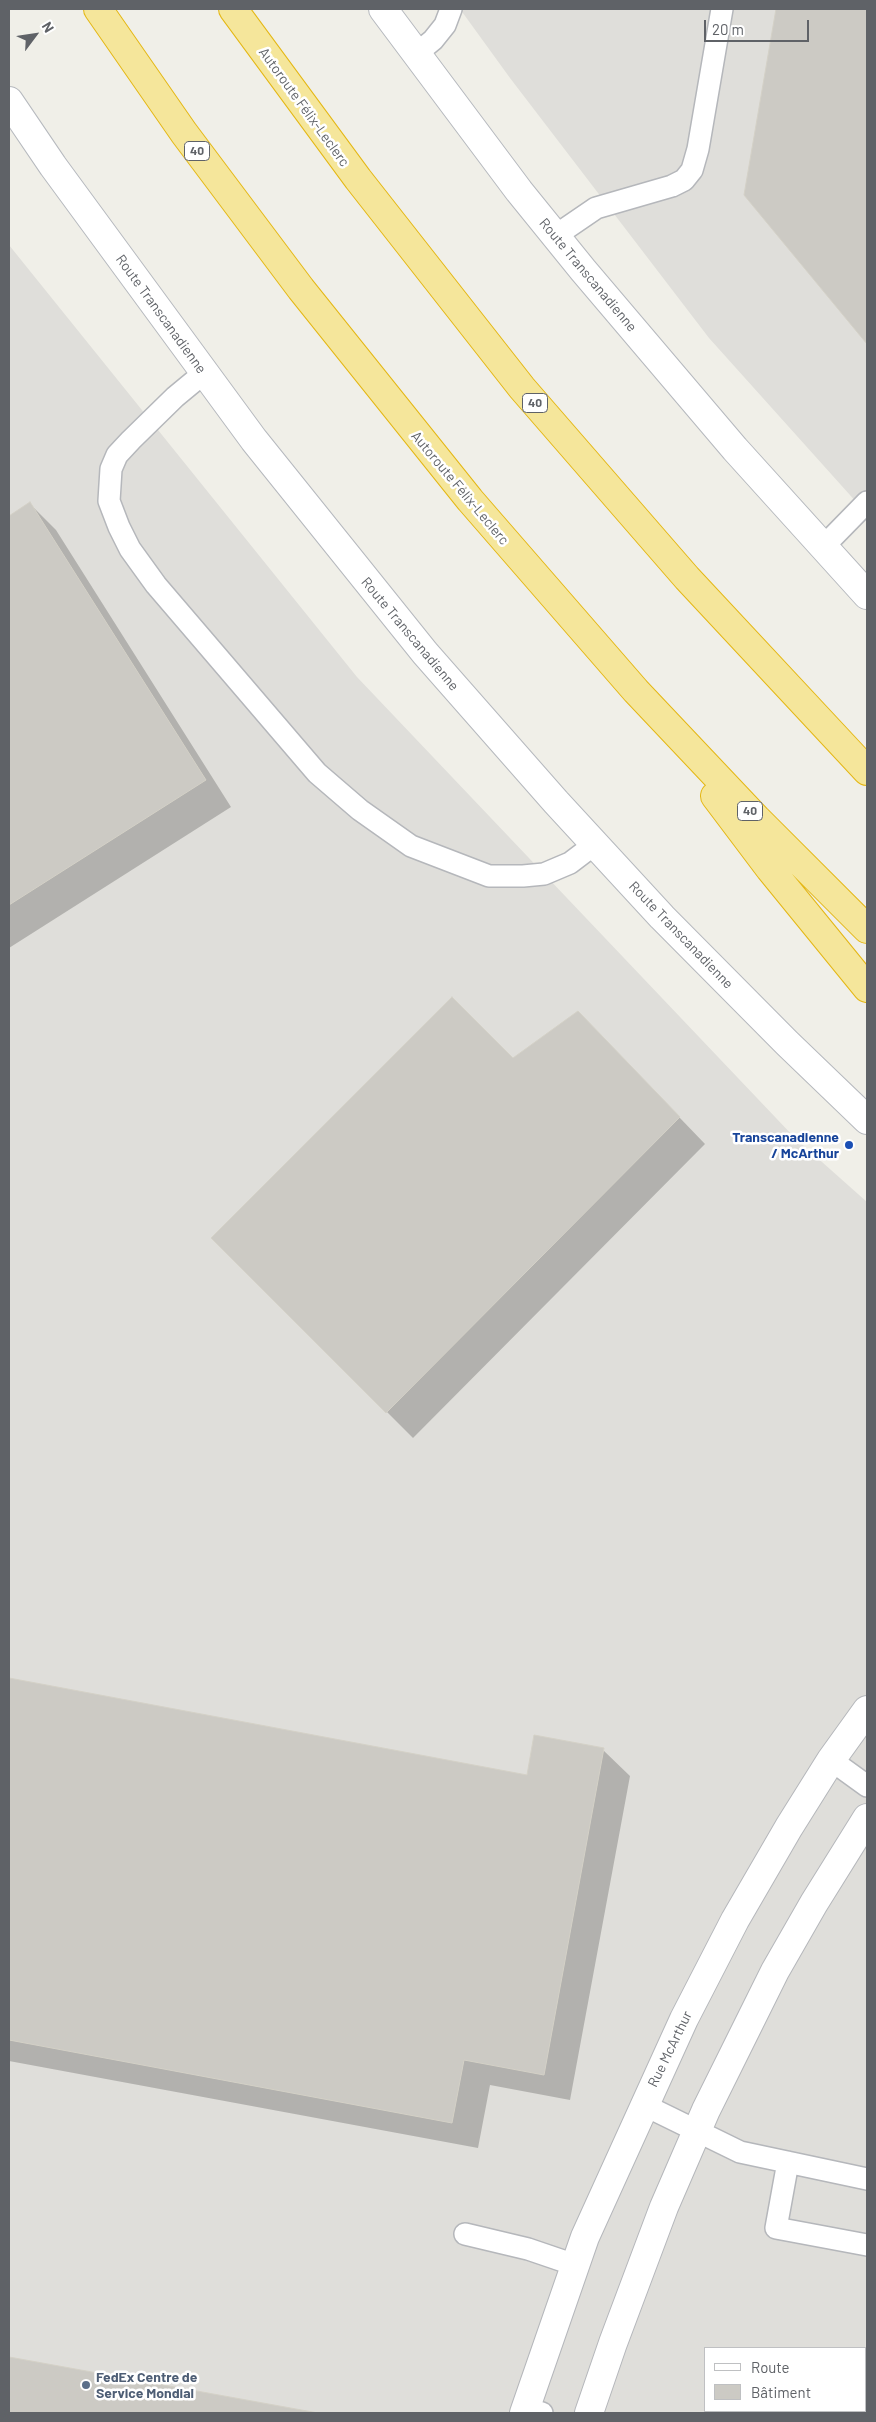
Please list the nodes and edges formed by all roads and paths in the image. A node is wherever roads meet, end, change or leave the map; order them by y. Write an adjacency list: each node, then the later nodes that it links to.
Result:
1 (98, 9): 13 (highway, Autoroute Félix-Leclerc / 40)
2 (233, 9): 14 (highway, Autoroute Félix-Leclerc / 40)
3 (383, 9): 6 (main road, Route Transcanadienne)
4 (451, 9): 6 (lane)
5 (722, 9): 8 (lane)
6 (416, 54): 8 (main road, Route Transcanadienne)
7 (9, 101): 9 (main road, Route Transcanadienne)
8 (555, 236): 11 (main road, Route Transcanadienne)
9 (204, 373): 15 (main road, Route Transcanadienne); 15 (lane)
10 (867, 502): 11 (lane)
11 (822, 548): 12 (main road, Route Transcanadienne)
12 (867, 595)
13 (636, 691): 16 (highway, Autoroute Félix-Leclerc / 40); 17 (highway)
14 (867, 771)
15 (595, 844): 18 (main road, Route Transcanadienne)
16 (867, 929)
17 (867, 988)
18 (867, 1120)
19 (867, 1710): 20 (main road, Rue McArthur)
20 (831, 1760): 21 (lane); 23 (main road, Rue McArthur)
21 (867, 1786)
22 (867, 1818): 24 (main road)
23 (644, 2105): 24 (lane); 29 (main road, Rue McArthur)
24 (696, 2131): 25 (lane); 31 (main road)
25 (788, 2162): 26 (lane); 28 (lane)
26 (867, 2179)
27 (465, 2234): 29 (lane)
28 (867, 2245)
29 (575, 2265): 30 (main road, Rue McArthur)
30 (530, 2411)
31 (589, 2413)

